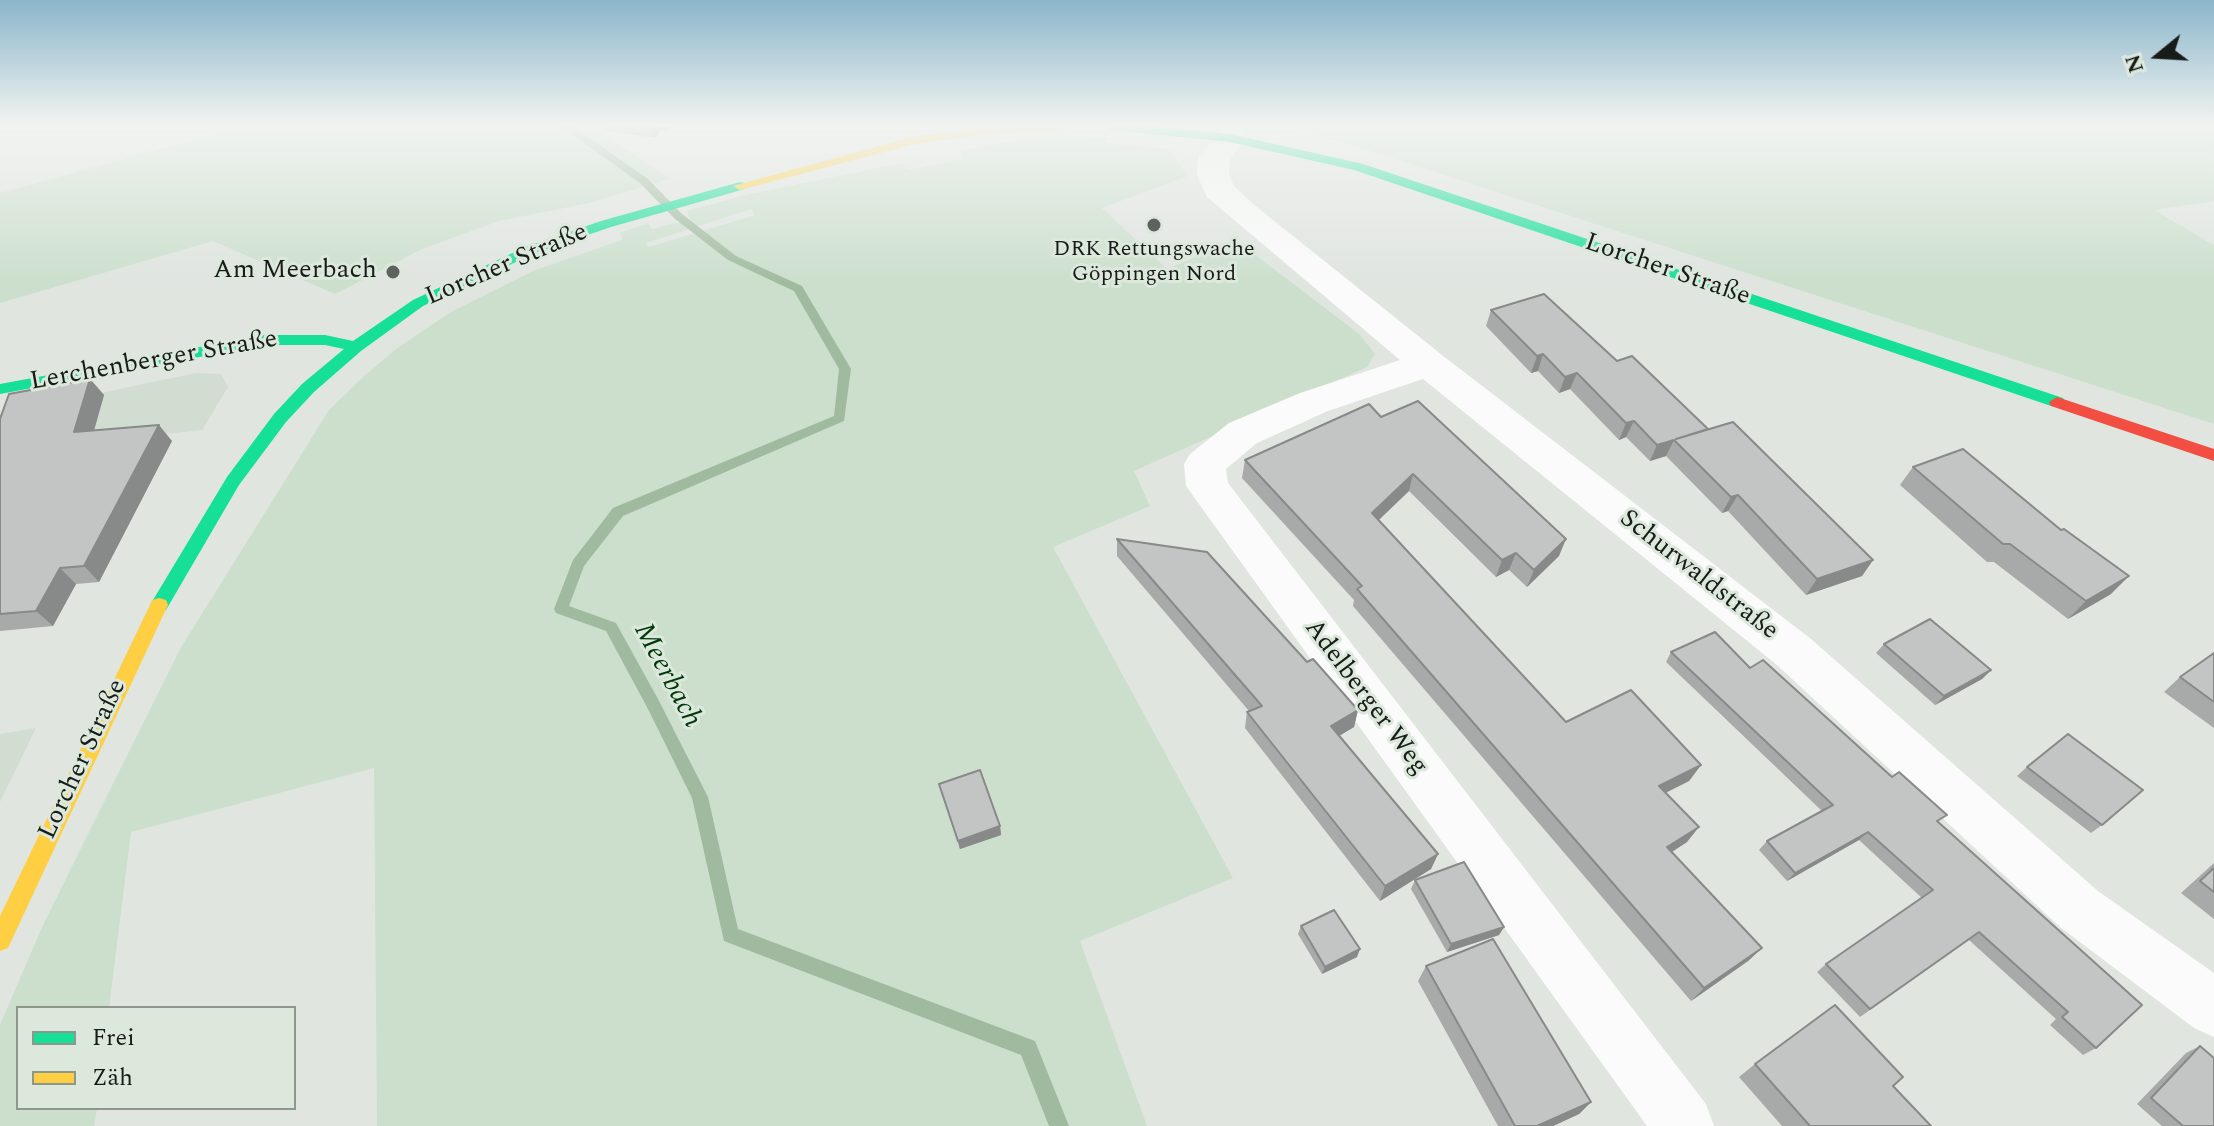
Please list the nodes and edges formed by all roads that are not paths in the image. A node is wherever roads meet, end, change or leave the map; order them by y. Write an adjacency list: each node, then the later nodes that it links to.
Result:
1 (767, 179): 4 (main road, Lorcher Straße)
2 (1214, 179): 5 (street, Schurwaldstraße)
3 (1392, 179): 7 (main road, Lorcher Straße)
4 (356, 347): 6 (main road, Lerchenberger Straße); 8 (main road, Lorcher Straße)
5 (1429, 364): 9 (street, Schurwaldstraße); 10 (street, Adelberger Weg)
6 (0, 389)
7 (2214, 455)
8 (0, 940)
9 (2214, 1008)
10 (1684, 1126)

